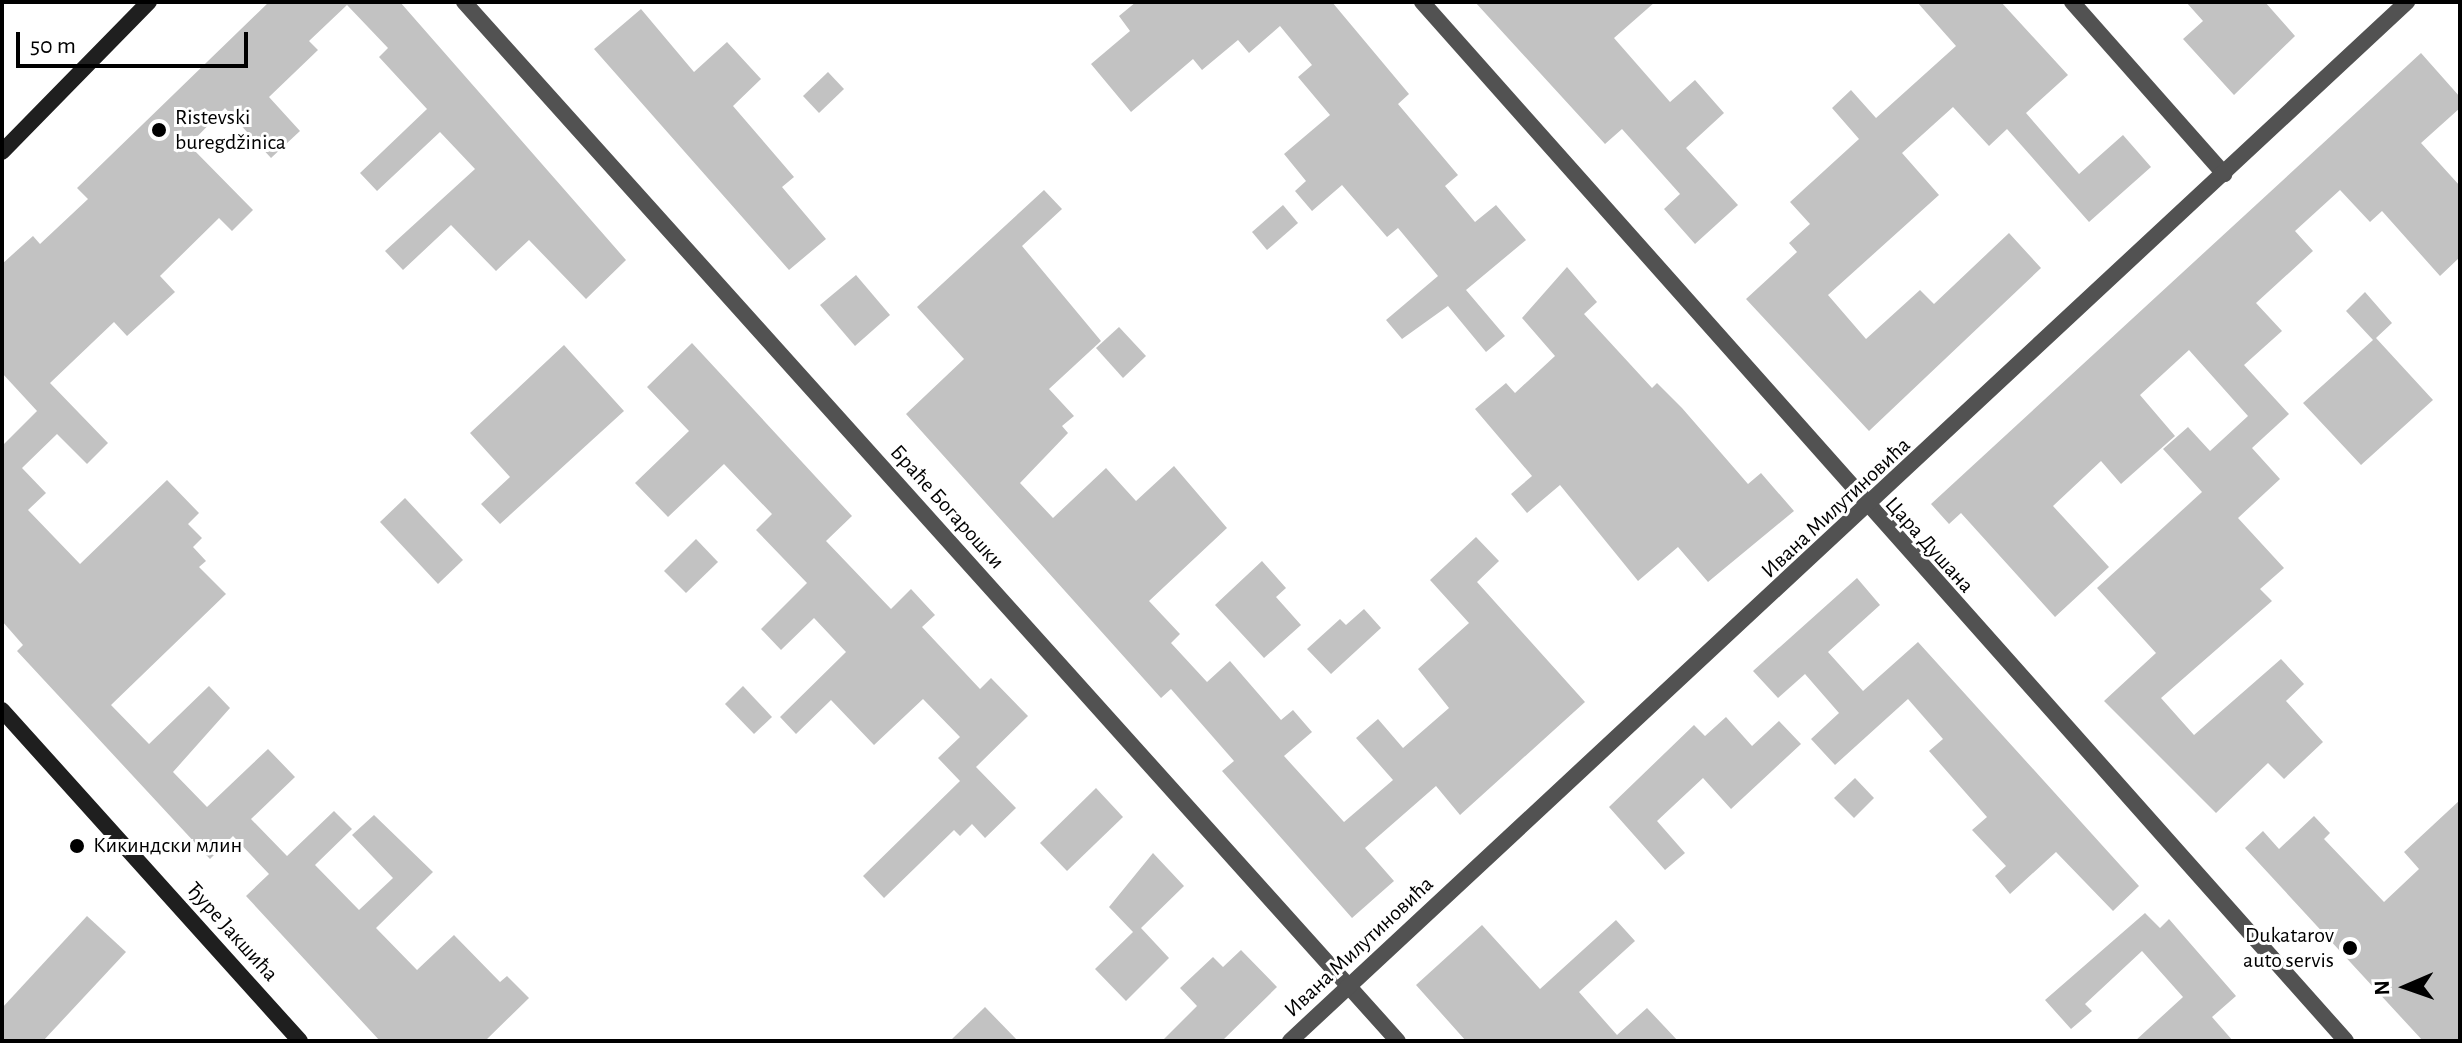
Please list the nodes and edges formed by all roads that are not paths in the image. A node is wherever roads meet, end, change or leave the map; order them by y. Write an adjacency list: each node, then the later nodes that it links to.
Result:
1 (149, 2): 6 (main road)
2 (464, 2): 10 (street, Браће Богарошки)
3 (1422, 2): 8 (street, Цара Душана)
4 (2072, 2): 7 (street)
5 (2407, 2): 7 (street, Ивана Милутиновића)
6 (2, 152)
7 (2224, 174): 8 (street, Ивана Милутиновића)
8 (1867, 510): 10 (street, Ивана Милутиновића); 14 (street, Цара Душана)
9 (2, 710): 11 (main road, Ђуре Јакшића)
10 (1348, 986): 12 (street, Ивана Милутиновића); 13 (street, Браће Богарошки)
11 (300, 1041)
12 (1290, 1041)
13 (1398, 1041)
14 (2346, 1041)

